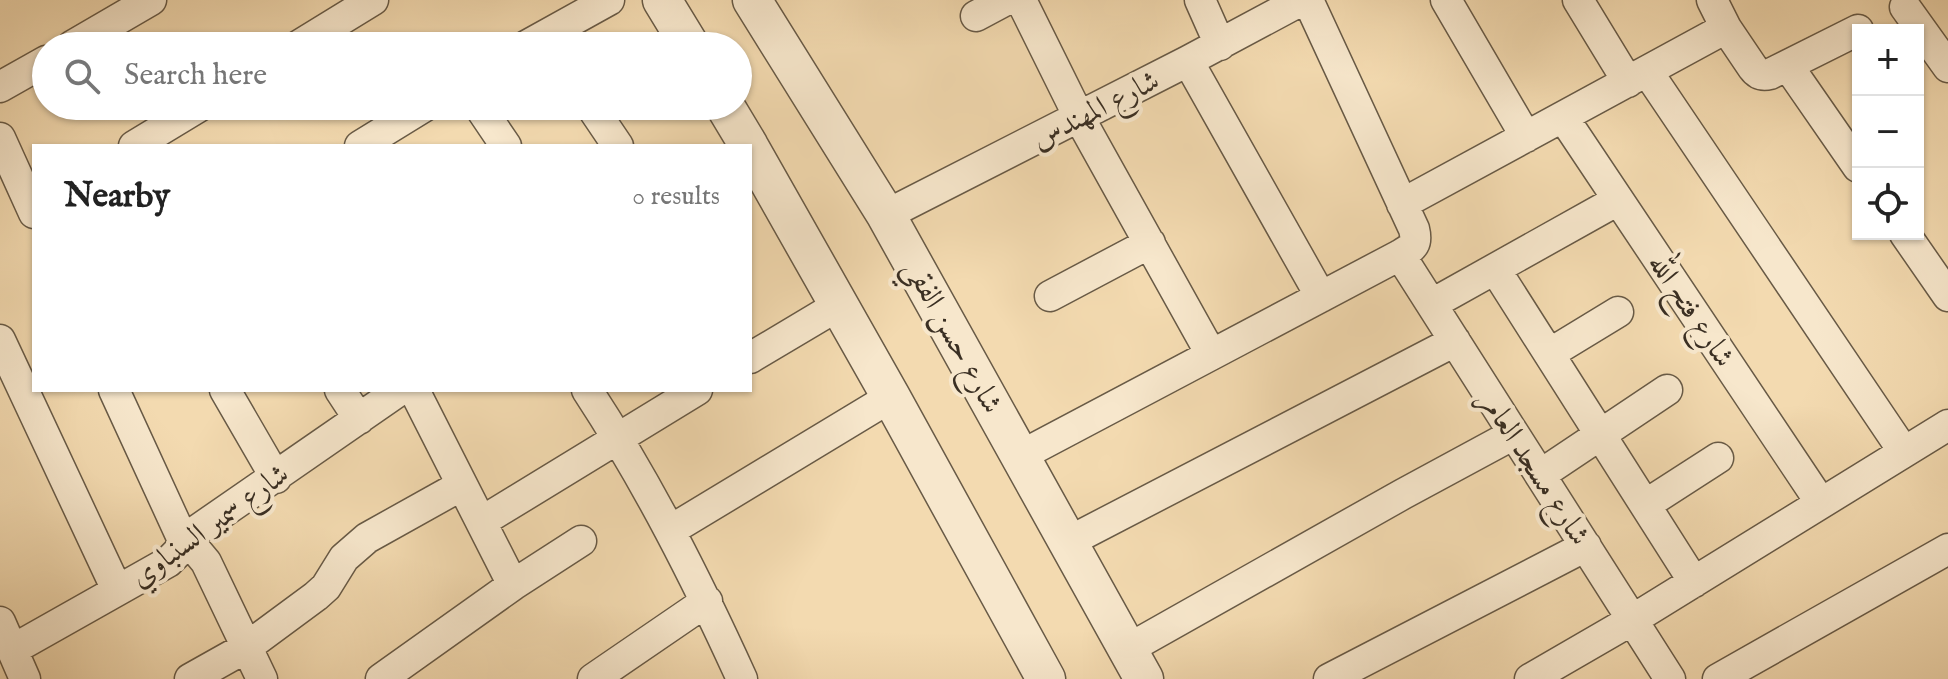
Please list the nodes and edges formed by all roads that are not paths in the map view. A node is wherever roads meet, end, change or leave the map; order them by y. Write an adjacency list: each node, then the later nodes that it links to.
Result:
1 (151, 0): 17 (street)
2 (373, 0): 18 (street)
3 (609, 0): 19 (street)
4 (662, 0): 20 (street)
5 (752, 0): 48 (street, شارع حسن الفقي)
6 (1006, 0): 14 (street)
7 (1021, 0): 29 (street)
8 (1200, 0): 22 (street)
9 (1305, 0): 22 (street, شارع المهندس); 46 (street)
10 (1446, 0): 36 (street)
11 (1578, 0): 27 (street)
12 (1712, 0): 16 (street)
13 (1912, 3): 15 (street); 25 (street)
14 (976, 16)
15 (1870, 24)
16 (1726, 28): 24 (street); 27 (street)
17 (96, 32)
18 (321, 32)
19 (558, 32)
20 (681, 32)
21 (1852, 33): 24 (street)
22 (1220, 45): 23 (street, شارع المهندس)
23 (1188, 61): 29 (street, شارع المهندس); 55 (street)
24 (1788, 66): 44 (street)
25 (1948, 67)
26 (32, 69): 28 (street)
27 (1637, 77): 30 (street); 78 (street)
28 (0, 87)
29 (1079, 117): 48 (street, شارع المهندس); 50 (street)
30 (1563, 117): 36 (street); 45 (street, شارع فتح الله)
31 (177, 120): 38 (street)
32 (402, 120): 39 (street)
33 (488, 120): 40 (street)
34 (600, 120): 41 (street)
35 (733, 120): 42 (street)
36 (1526, 137): 46 (street)
37 (0, 138): 47 (street)
38 (137, 144)
39 (363, 144)
40 (505, 144)
41 (617, 144)
42 (747, 144)
43 (752, 153): 57 (street)
44 (1852, 158)
45 (1618, 200): 52 (street); 84 (street, شارع فتح الله)
46 (1402, 204): 51 (street)
47 (32, 208)
48 (886, 215): 79 (street, شارع حسن الفقي)
49 (1909, 240): 54 (street)
50 (1150, 243): 53 (street); 61 (street)
51 (1400, 255): 55 (street); 56 (street, شارع مسجد العامر)
52 (1495, 269): 56 (street); 62 (street)
53 (1050, 296)
54 (1948, 296)
55 (1321, 297): 61 (street)
56 (1432, 304): 60 (street, شارع مسجد العامر)
57 (839, 305): 63 (street); 72 (street)
58 (1618, 312): 62 (street)
59 (0, 340): 95 (street)
60 (1455, 341): 75 (street, شارع مسجد العامر); 90 (street)
61 (1211, 354): 79 (street)
62 (1549, 354): 76 (street)
63 (752, 357)
64 (1667, 390): 76 (street)
65 (115, 392): 88 (street)
66 (226, 392): 82 (street)
67 (341, 392): 73 (street)
68 (397, 392): 73 (street, شارع سمير السنباوي)
69 (415, 392): 83 (street)
70 (588, 392): 77 (street)
71 (694, 392): 77 (street)
72 (891, 397): 87 (street); 102 (street)
73 (359, 419): 82 (street, شارع سمير السنباوي)
74 (1948, 425): 78 (street)
75 (1514, 434): 81 (street, شارع مسجد العامر); 101 (street)
76 (1600, 434): 81 (street); 85 (street)
77 (618, 438): 86 (street); 87 (street)
78 (1904, 452): 84 (street)
79 (1020, 456): 90 (street, شارع حسن الفقي)
80 (1718, 458): 85 (street)
81 (1540, 475): 91 (street, شارع مسجد العامر)
82 (276, 478): 88 (street, شارع سمير السنباوي)
83 (462, 485): 86 (street); 99 (street)
84 (1821, 503): 93 (street)
85 (1645, 505): 93 (street)
86 (481, 522): 94 (street)
87 (671, 530): 96 (street)
88 (183, 540): 95 (street, شارع سمير السنباوي); 99 (street)
89 (581, 541): 94 (street)
90 (1068, 542): 101 (street, شارع حسن الفقي)
91 (1586, 546): 97 (street, شارع مسجد العامر); 109 (street)
92 (1948, 549): 112 (street)
93 (1694, 582): 97 (street)
94 (513, 585): 106 (street)
95 (117, 590): 100 (street, شارع سمير السنباوي)
96 (707, 601): 107 (street); 108 (street)
97 (1632, 620): 110 (street); 111 (street, شارع مسجد العامر)
98 (0, 622): 100 (street)
99 (247, 647): 104 (street); 105 (street)
100 (12, 650): 103 (street)
101 (1136, 664)
102 (1043, 678)
103 (25, 679)
104 (190, 679)
105 (262, 679)
106 (381, 679)
107 (593, 679)
108 (742, 679)
109 (1329, 679)
110 (1530, 679)
111 (1670, 679)
112 (1718, 679)

